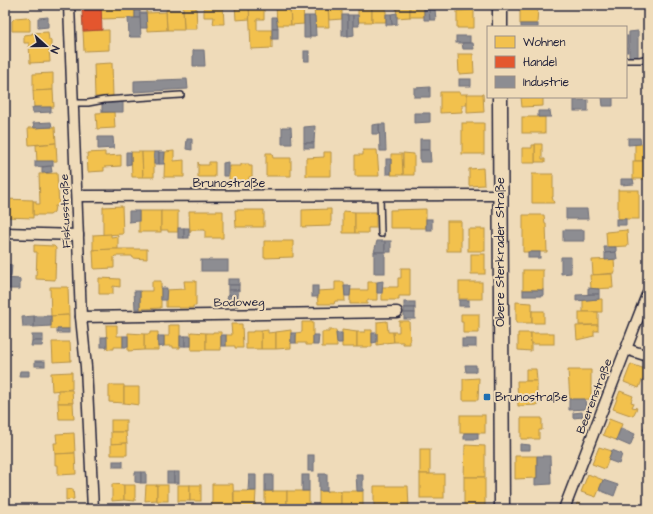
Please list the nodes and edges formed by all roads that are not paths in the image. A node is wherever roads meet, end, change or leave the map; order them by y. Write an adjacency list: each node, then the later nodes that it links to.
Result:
1 (69, 5): 8 (street, Fiskusstraße)
2 (500, 5): 3 (street)
3 (500, 26)
4 (648, 58): 5 (lane)
5 (627, 60)
6 (181, 95): 8 (lane)
7 (500, 98): 9 (street, Obere Sterkrader Straße)
8 (74, 104): 10 (street, Fiskusstraße)
9 (500, 195): 11 (street, Brunostraße); 21 (street, Obere Sterkrader Straße)
10 (78, 196): 11 (street, Brunostraße); 14 (street, Fiskusstraße)
11 (380, 196): 13 (lane)
12 (5, 233): 14 (street)
13 (381, 234)
14 (78, 235): 17 (street, Fiskusstraße)
15 (648, 292): 18 (street, Beerenstraße)
16 (397, 312): 17 (street, Bodoweg)
17 (81, 317): 20 (street, Fiskusstraße)
18 (626, 349): 19 (street); 22 (street, Beerenstraße)
19 (648, 356)
20 (93, 509)
21 (502, 509)
22 (564, 509)

